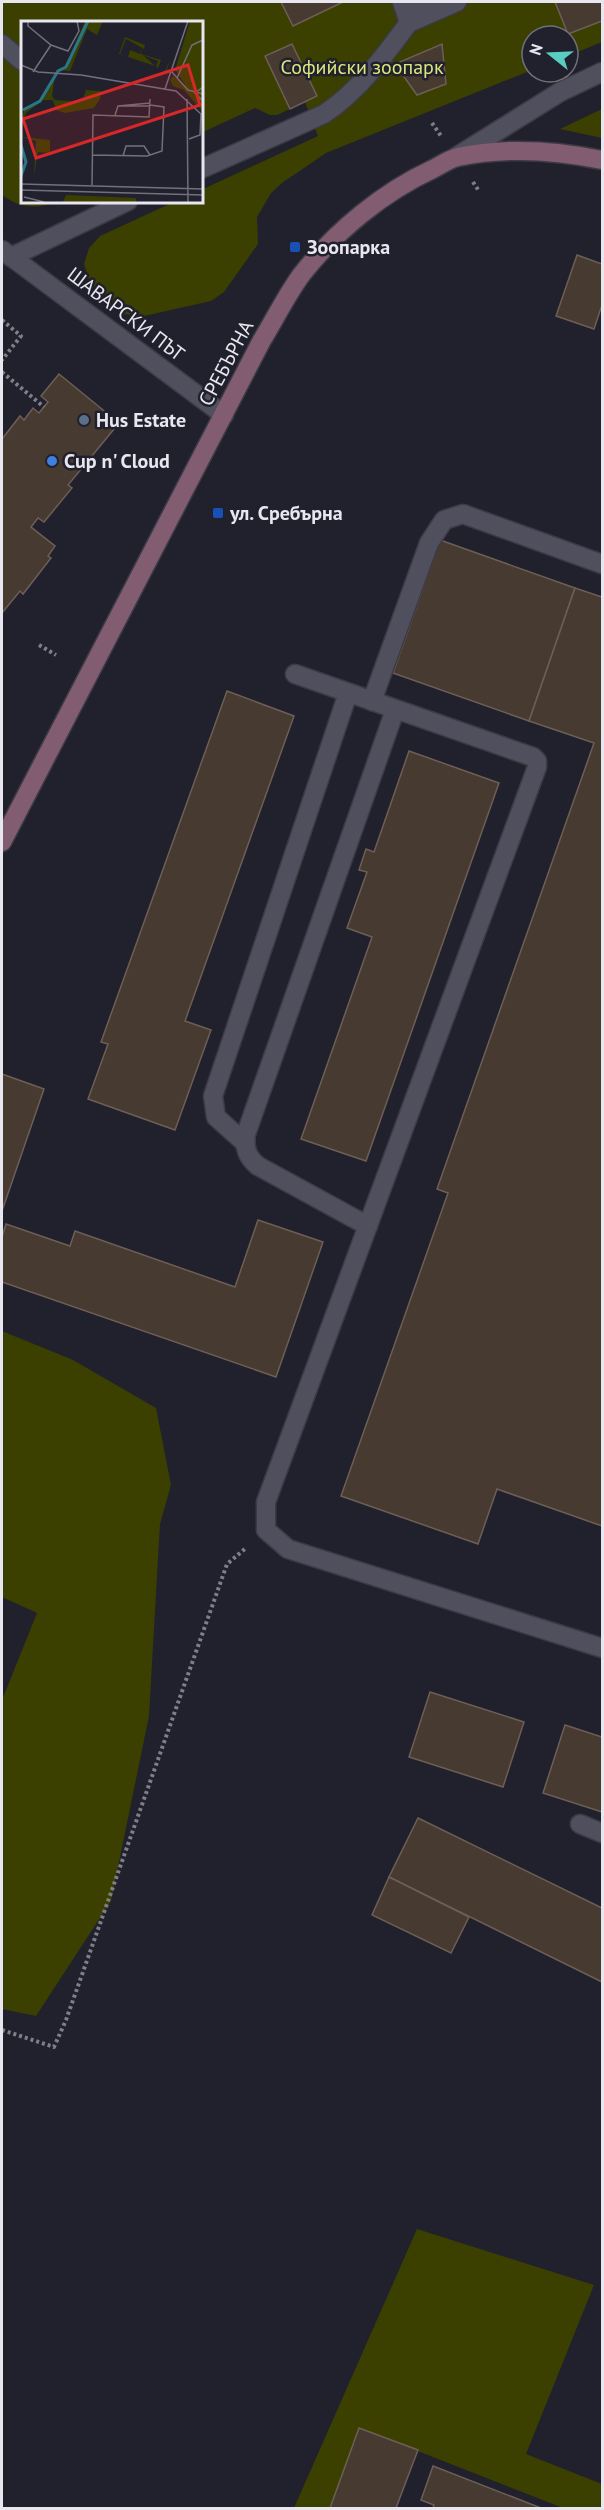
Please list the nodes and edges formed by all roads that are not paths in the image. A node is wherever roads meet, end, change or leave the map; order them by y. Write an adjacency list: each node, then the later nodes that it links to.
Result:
1 (402, 2): 4 (street)
2 (424, 2): 4 (street)
3 (457, 2): 4 (street)
4 (409, 22): 10 (street)
5 (2, 44): 6 (street)
6 (21, 59)
7 (603, 72): 8 (street)
8 (455, 158): 9 (street, СРЕБЪРНА); 13 (street, СРЕБЪРНА)
9 (603, 160)
10 (202, 169)
11 (126, 202): 12 (street)
12 (6, 253): 13 (street, ШАВАРСКИ ПЪТ)
13 (224, 415): 19 (street, СРЕБЪРНА)
14 (603, 564): 17 (street)
15 (295, 674): 16 (street)
16 (348, 693): 17 (street); 20 (street)
17 (372, 701): 18 (street)
18 (396, 710): 20 (street); 21 (street)
19 (2, 842)
20 (245, 1143): 21 (street)
21 (368, 1226): 22 (street)
22 (603, 1648)
23 (580, 1824): 24 (street)
24 (603, 1833)

